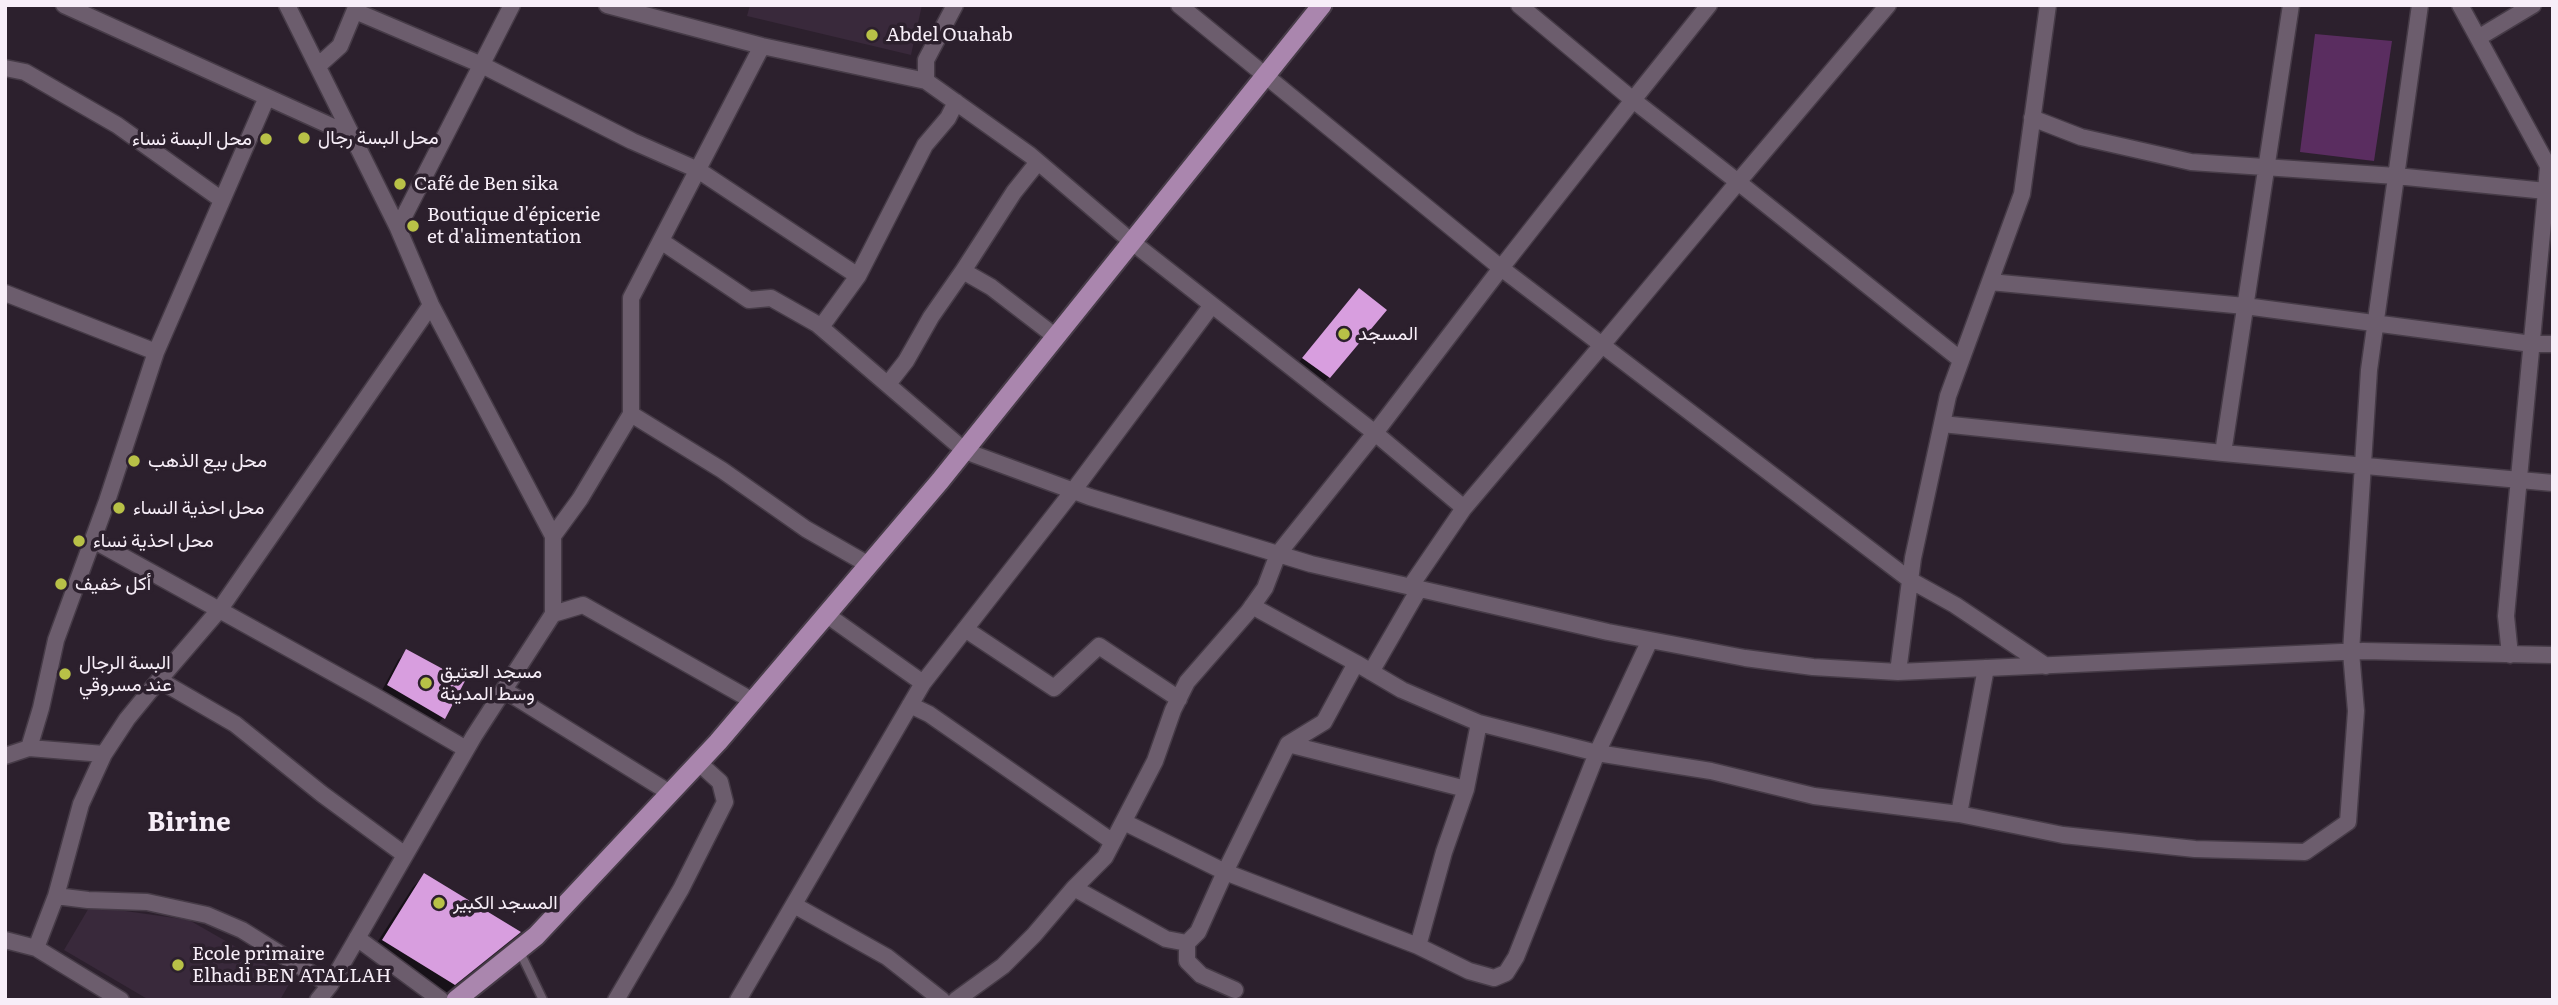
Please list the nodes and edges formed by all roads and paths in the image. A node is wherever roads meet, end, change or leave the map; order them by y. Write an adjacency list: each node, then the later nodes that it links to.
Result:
1 (66, 5): 25 (street)
2 (288, 5): 20 (street)
3 (512, 5): 21 (street)
4 (607, 5): 17 (street)
5 (955, 5): 24 (street)
6 (1179, 5): 23 (street)
7 (1322, 5): 23 (main road)
8 (1519, 5): 26 (street)
9 (1709, 5): 26 (street)
10 (1888, 5): 34 (street)
11 (2291, 5): 31 (street)
12 (2420, 5): 33 (street)
13 (2460, 5): 18 (street)
14 (2533, 5): 18 (street)
15 (356, 8): 20 (street); 21 (street)
16 (2044, 8): 28 (street)
17 (645, 10): 19 (street)
18 (2478, 37): 35 (street)
19 (762, 46): 24 (street); 32 (street)
20 (319, 65): 29 (street)
21 (482, 65): 32 (street); 37 (street)
22 (5, 68): 36 (street)
23 (1266, 75): 39 (main road); 40 (street)
24 (926, 81): 27 (street)
25 (267, 97): 29 (street); 36 (street)
26 (1633, 100): 34 (street); 40 (street)
27 (956, 102): 30 (street); 42 (street)
28 (2032, 118): 31 (street); 43 (street)
29 (353, 136): 37 (street)
30 (1038, 162): 39 (street); 41 (street)
31 (2266, 167): 33 (street); 47 (street)
32 (698, 170): 38 (street); 42 (street)
33 (2396, 176): 35 (street); 48 (street)
34 (1738, 182): 53 (street); 55 (street)
35 (2551, 193): 51 (street)
36 (222, 200): 54 (street)
37 (398, 228): 45 (street)
38 (661, 241): 49 (street); 57 (street)
39 (1132, 242): 46 (street); 50 (main road)
40 (1502, 268): 53 (street); 59 (street)
41 (963, 271): 50 (street); 56 (street)
42 (858, 276): 49 (street)
43 (1990, 282): 47 (street); 55 (street)
44 (5, 293): 54 (street)
45 (431, 305): 67 (street); 74 (street)
46 (1212, 305): 59 (street); 65 (street)
47 (2245, 306): 48 (street); 61 (street)
48 (2375, 324): 51 (street); 62 (street)
49 (821, 327): 56 (street)
50 (1056, 337): 60 (main road)
51 (2532, 344): 52 (street); 63 (street)
52 (2553, 344)
53 (1602, 345): 66 (street); 71 (street)
54 (156, 352): 68 (street)
55 (1961, 360): 58 (street)
56 (888, 384): 60 (street)
57 (631, 414): 67 (street); 70 (street)
58 (1942, 424): 61 (street); 71 (street)
59 (1375, 433): 66 (street); 69 (street)
60 (965, 451): 65 (street); 70 (main road)
61 (2223, 453): 62 (street)
62 (2363, 464): 63 (street); 79 (street)
63 (2519, 480): 64 (street); 80 (street)
64 (2553, 482)
65 (1073, 491): 69 (street); 77 (street)
66 (1464, 508): 72 (street)
67 (553, 536): 75 (street)
68 (93, 540): 74 (street); 95 (street)
69 (1278, 554): 72 (street); 73 (street)
70 (869, 565): 76 (main road)
71 (1910, 580): 83 (street); 86 (street)
72 (1415, 588): 78 (street); 85 (street)
73 (1252, 606): 82 (street); 90 (street)
74 (220, 609): 87 (street); 96 (street)
75 (552, 614): 89 (street); 91 (street)
76 (827, 615): 88 (street); 91 (main road)
77 (965, 629): 88 (street); 90 (street)
78 (1650, 640): 86 (street); 97 (street)
79 (2351, 652): 80 (street); 83 (street); 103 (street)
80 (2510, 655): 81 (street)
81 (2553, 655)
82 (1356, 663): 85 (street); 94 (street)
83 (2046, 666): 84 (street)
84 (1986, 668): 86 (street); 103 (street)
85 (1371, 672): 93 (street)
86 (1898, 672)
87 (159, 680): 98 (street); 106 (street)
88 (923, 683): 92 (street)
89 (504, 690): 96 (street); 102 (street)
90 (1179, 699): 104 (street)
91 (753, 701): 100 (main road)
92 (910, 705): 105 (street); 110 (street)
93 (1479, 723): 97 (street); 101 (street)
94 (1289, 744): 101 (street); 107 (street)
95 (29, 748): 98 (street); 99 (street)
96 (466, 749): 106 (street)
97 (1597, 753): 103 (street); 114 (street)
98 (104, 754): 109 (street)
99 (5, 756)
100 (699, 763): 102 (main road); 124 (street)
101 (1466, 789): 114 (street)
102 (670, 793): 116 (main road)
103 (1959, 814)
104 (1124, 822): 105 (street); 107 (street)
105 (1113, 842): 108 (street)
106 (405, 855): 111 (street)
107 (1225, 872): 113 (street); 114 (street)
108 (1074, 888): 113 (street); 127 (street)
109 (57, 896): 115 (street); 117 (street)
110 (794, 905): 125 (street); 126 (street)
111 (357, 938): 117 (street); 121 (street)
112 (5, 940): 115 (street)
113 (1187, 943): 118 (street)
114 (1418, 946)
115 (36, 948): 119 (street)
116 (519, 950): 122 (main road); 123 (lane)
117 (330, 985): 120 (street)
118 (1235, 990)
119 (121, 1000)
120 (318, 1000)
121 (441, 1000)
122 (456, 1000)
123 (543, 1000)
124 (616, 1000)
125 (738, 1000)
126 (942, 1000)
127 (956, 1000)

